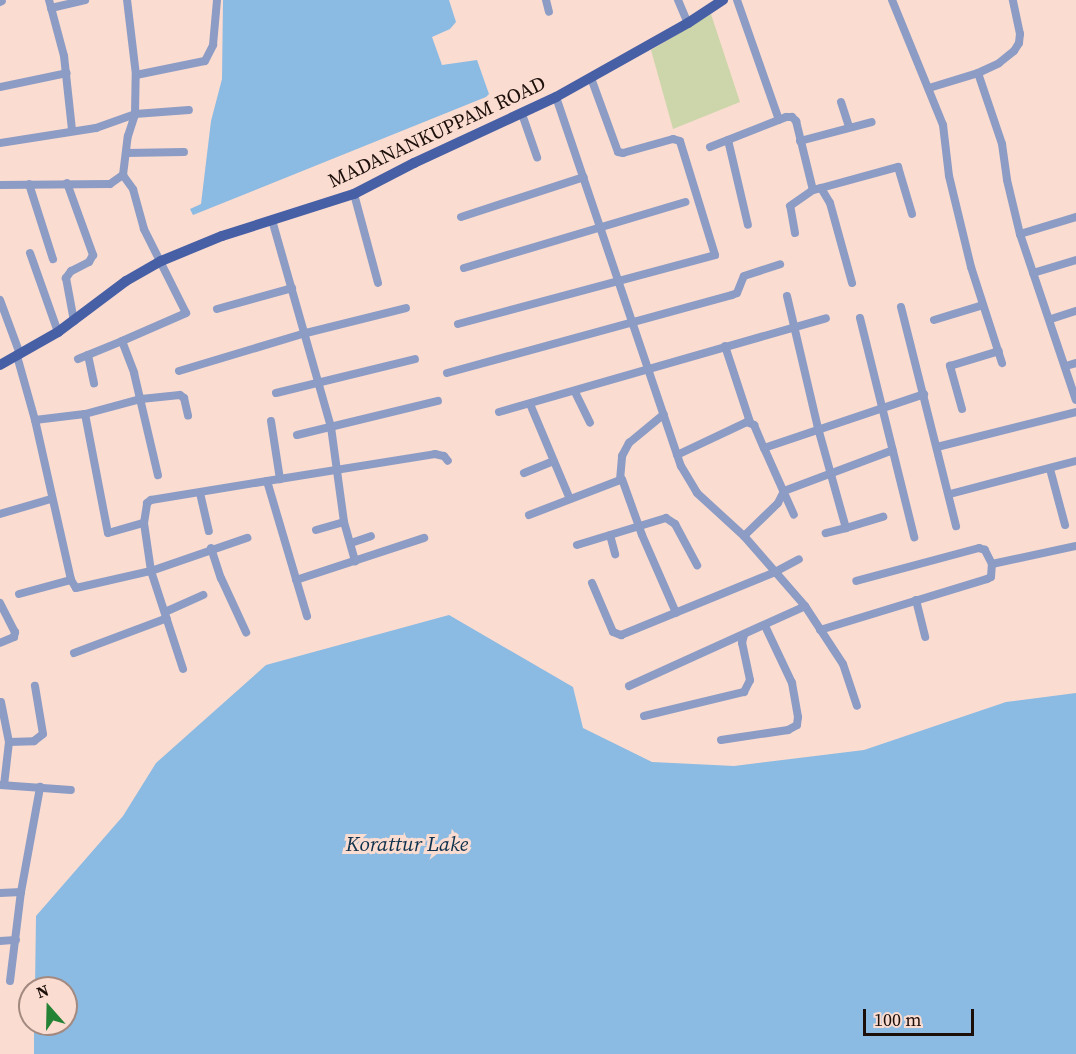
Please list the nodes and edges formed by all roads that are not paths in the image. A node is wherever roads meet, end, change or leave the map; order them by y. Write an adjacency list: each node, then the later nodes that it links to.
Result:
1 (85, 0): 10 (street)
2 (127, 0): 15 (street)
3 (217, 0): 15 (street)
4 (546, 0): 11 (street)
5 (678, 0): 12 (street)
6 (723, 0): 12 (main road, MADANANKUPPAM ROAD)
7 (737, 0): 24 (street)
8 (892, 0): 18 (street)
9 (1013, 0): 14 (street)
10 (50, 4): 13 (street)
11 (549, 12)
12 (688, 23): 16 (main road, MADANANKUPPAM ROAD)
13 (67, 73): 17 (street); 27 (street)
14 (978, 73): 18 (street); 50 (street)
15 (136, 75): 22 (street)
16 (591, 78): 19 (main road, MADANANKUPPAM ROAD); 58 (street)
17 (0, 87)
18 (929, 88): 64 (street)
19 (556, 97): 23 (main road, MADANANKUPPAM ROAD); 36 (street)
20 (841, 102): 26 (street)
21 (189, 111): 22 (street)
22 (135, 114): 27 (street); 33 (street)
23 (522, 114): 34 (street); 41 (main road, MADANANKUPPAM ROAD)
24 (779, 120): 28 (street); 29 (street)
25 (872, 122): 26 (street)
26 (849, 127): 29 (street)
27 (72, 130): 30 (street)
28 (728, 140): 31 (street); 47 (street)
29 (800, 141): 40 (street)
30 (0, 143)
31 (710, 147)
32 (184, 152): 33 (street)
33 (126, 153): 35 (street)
34 (537, 156)
35 (123, 175): 37 (street); 54 (street)
36 (584, 177): 44 (street); 48 (street)
37 (67, 183): 38 (street); 73 (street)
38 (29, 184): 39 (street); 52 (street)
39 (0, 185)
40 (817, 189): 43 (street); 49 (street); 60 (street)
41 (354, 194): 46 (main road, MADANANKUPPAM ROAD); 59 (street)
42 (686, 202): 48 (street)
43 (912, 214)
44 (461, 217)
45 (1076, 217): 50 (street)
46 (272, 220): 54 (main road, MADANANKUPPAM ROAD); 61 (street)
47 (748, 225)
48 (602, 228): 56 (street); 58 (street)
49 (795, 233)
50 (1020, 234): 57 (street)
51 (30, 253): 77 (street)
52 (53, 260)
53 (1076, 260): 57 (street)
54 (161, 261): 73 (main road, MADANANKUPPAM ROAD); 79 (street)
55 (780, 264): 74 (street)
56 (464, 268)
57 (1033, 273): 71 (street)
58 (620, 281): 74 (street); 75 (street)
59 (378, 283)
60 (852, 283)
61 (292, 288): 67 (street); 78 (street)
62 (787, 296): 76 (street)
63 (0, 300): 82 (street)
64 (983, 305): 72 (street); 81 (street)
65 (901, 307): 97 (street)
66 (406, 308): 78 (street)
67 (217, 309)
68 (1076, 312): 71 (street)
69 (826, 318): 76 (street)
70 (860, 318): 102 (street)
71 (1051, 319): 89 (street)
72 (934, 320)
73 (74, 321): 77 (main road, MADANANKUPPAM ROAD)
74 (633, 321): 90 (street); 92 (street)
75 (458, 324)
76 (795, 326): 80 (street); 114 (street)
77 (57, 332): 82 (main road, MADANANKUPPAM ROAD)
78 (306, 333): 91 (street); 93 (street)
79 (122, 341): 83 (street); 98 (street)
80 (725, 346): 90 (street); 111 (street)
81 (999, 351): 86 (street); 103 (street)
82 (18, 355): 88 (main road, MADANANKUPPAM ROAD); 109 (street)
83 (88, 355): 84 (street); 94 (street)
84 (78, 359)
85 (415, 359): 93 (street)
86 (1002, 363)
87 (1076, 363): 89 (street)
88 (0, 364)
89 (1066, 366): 99 (street)
90 (648, 369): 95 (street); 107 (street)
91 (179, 371)
92 (447, 373)
93 (320, 381): 96 (street); 113 (street)
94 (94, 383)
95 (575, 392): 101 (street); 112 (street)
96 (276, 393)
97 (924, 394): 102 (street); 117 (street)
98 (141, 399): 106 (street); 108 (street); 127 (street)
99 (1076, 400)
100 (438, 401): 113 (street)
101 (530, 404): 104 (street); 121 (street)
102 (882, 407): 114 (street); 118 (street)
103 (962, 410)
104 (499, 412)
105 (1076, 412): 117 (street)
106 (85, 414): 109 (street); 141 (street)
107 (664, 414): 119 (street); 129 (street)
108 (188, 416)
109 (35, 420): 134 (street)
110 (271, 422): 128 (street)
111 (750, 422): 116 (street); 119 (street)
112 (590, 423)
113 (331, 427): 115 (street); 124 (street)
114 (819, 428): 116 (street); 125 (street)
115 (297, 435)
116 (764, 447): 131 (street)
117 (937, 447): 133 (street)
118 (893, 450): 125 (street); 152 (street)
119 (677, 455): 151 (street)
120 (448, 461): 124 (street)
121 (554, 461): 126 (street); 135 (street)
122 (1076, 461): 123 (street)
123 (1050, 469): 133 (street); 142 (street)
124 (337, 470): 128 (street); 140 (street)
125 (832, 472): 131 (street); 145 (street)
126 (524, 473)
127 (158, 475)
128 (280, 479): 130 (street)
129 (622, 479): 135 (street); 143 (street)
130 (267, 481): 132 (street); 167 (street)
131 (784, 491): 138 (street); 151 (street)
132 (200, 493): 141 (street); 147 (street)
133 (950, 494): 144 (street)
134 (51, 499): 136 (street); 166 (street)
135 (570, 499): 137 (street)
136 (0, 514)
137 (529, 515)
138 (794, 515)
139 (883, 517): 145 (street)
140 (344, 522): 146 (street); 155 (street)
141 (144, 523): 164 (street)
142 (1065, 525)
143 (638, 526): 150 (street); 163 (street); 175 (street)
144 (957, 526)
145 (846, 528): 148 (street)
146 (315, 530)
147 (209, 531)
148 (826, 533)
149 (371, 536): 155 (street)
150 (610, 536): 156 (street); 159 (street)
151 (744, 536): 165 (street)
152 (914, 537)
153 (247, 538): 158 (street)
154 (424, 538): 161 (street)
155 (351, 543): 161 (street)
156 (577, 545)
157 (1076, 546): 162 (street)
158 (211, 549): 164 (street); 180 (street)
159 (615, 554)
160 (799, 559): 165 (street)
161 (355, 561): 167 (street)
162 (992, 564): 168 (street); 172 (street)
163 (697, 565)
164 (151, 571): 166 (street); 176 (street)
165 (775, 572): 174 (street); 175 (street)
166 (71, 580): 170 (street)
167 (296, 580): 177 (street)
168 (856, 581)
169 (592, 583): 175 (street)
170 (19, 594)
171 (203, 595): 176 (street)
172 (916, 600): 179 (street); 182 (street)
173 (0, 603): 183 (street)
174 (805, 606): 178 (street); 179 (street)
175 (676, 613)
176 (166, 615): 184 (street); 185 (street)
177 (307, 616)
178 (765, 626): 181 (street); 191 (street)
179 (820, 630): 189 (street)
180 (246, 632)
181 (744, 635): 187 (street); 190 (street)
182 (925, 637)
183 (0, 644)
184 (74, 653)
185 (183, 669)
186 (35, 686): 192 (street)
187 (629, 686)
188 (1, 702): 192 (street)
189 (857, 706)
190 (644, 716)
191 (721, 740)
192 (9, 742): 193 (street)
193 (2, 785): 194 (street)
194 (40, 787): 195 (street); 196 (street)
195 (71, 790)
196 (21, 892): 197 (street); 198 (street)
197 (0, 893)
198 (16, 940): 199 (street); 200 (street)
199 (0, 941)
200 (10, 981)

